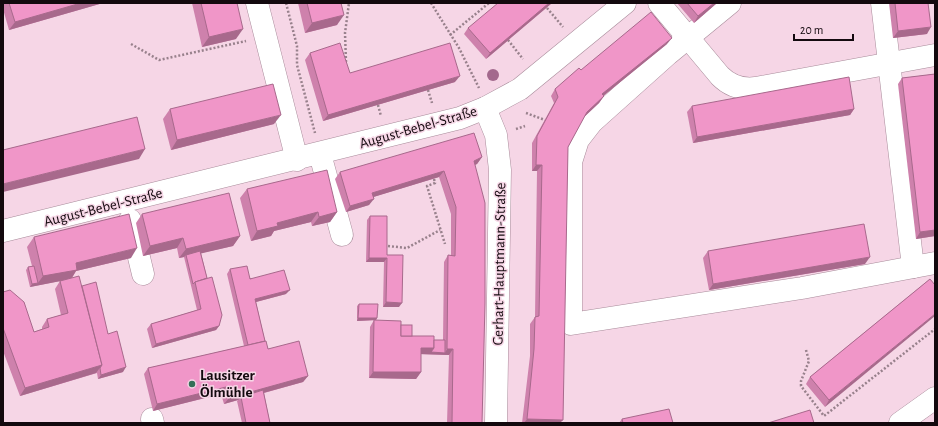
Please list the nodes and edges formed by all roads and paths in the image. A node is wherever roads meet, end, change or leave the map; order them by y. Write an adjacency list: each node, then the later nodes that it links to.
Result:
1 (258, 3): 13 (street)
2 (286, 3): 26 (path)
3 (350, 3): 20 (path)
4 (431, 3): 12 (path)
5 (489, 3): 12 (path)
6 (625, 3): 22 (street, August-Bebel-Straße)
7 (659, 3): 14 (street)
8 (730, 3): 14 (street)
9 (882, 3): 18 (street)
10 (547, 8): 11 (path)
11 (568, 32)
12 (450, 35): 22 (path)
13 (266, 36): 16 (path); 27 (street)
14 (688, 37): 18 (street); 36 (street)
15 (508, 40): 19 (path)
16 (131, 44)
17 (935, 55): 18 (street)
18 (888, 63): 36 (street)
19 (527, 64)
20 (346, 67)
21 (428, 90): 23 (path)
22 (484, 100): 26 (street, August-Bebel-Straße); 41 (street, Gerhart-Hauptmann-Straße)
23 (434, 110)
24 (526, 112): 25 (path)
25 (545, 120)
26 (318, 147): 27 (street, August-Bebel-Straße); 32 (street)
27 (297, 160): 29 (street, August-Bebel-Straße)
28 (434, 179): 30 (path)
29 (127, 201): 31 (street, August-Bebel-Straße); 37 (street)
30 (440, 230): 33 (path); 34 (path)
31 (3, 231)
32 (342, 235)
33 (444, 244)
34 (388, 246)
35 (935, 263): 36 (street)
36 (913, 267)
37 (143, 274)
38 (935, 330): 39 (path)
39 (806, 350)
40 (935, 398): 42 (street)
41 (496, 423)
42 (900, 423)

